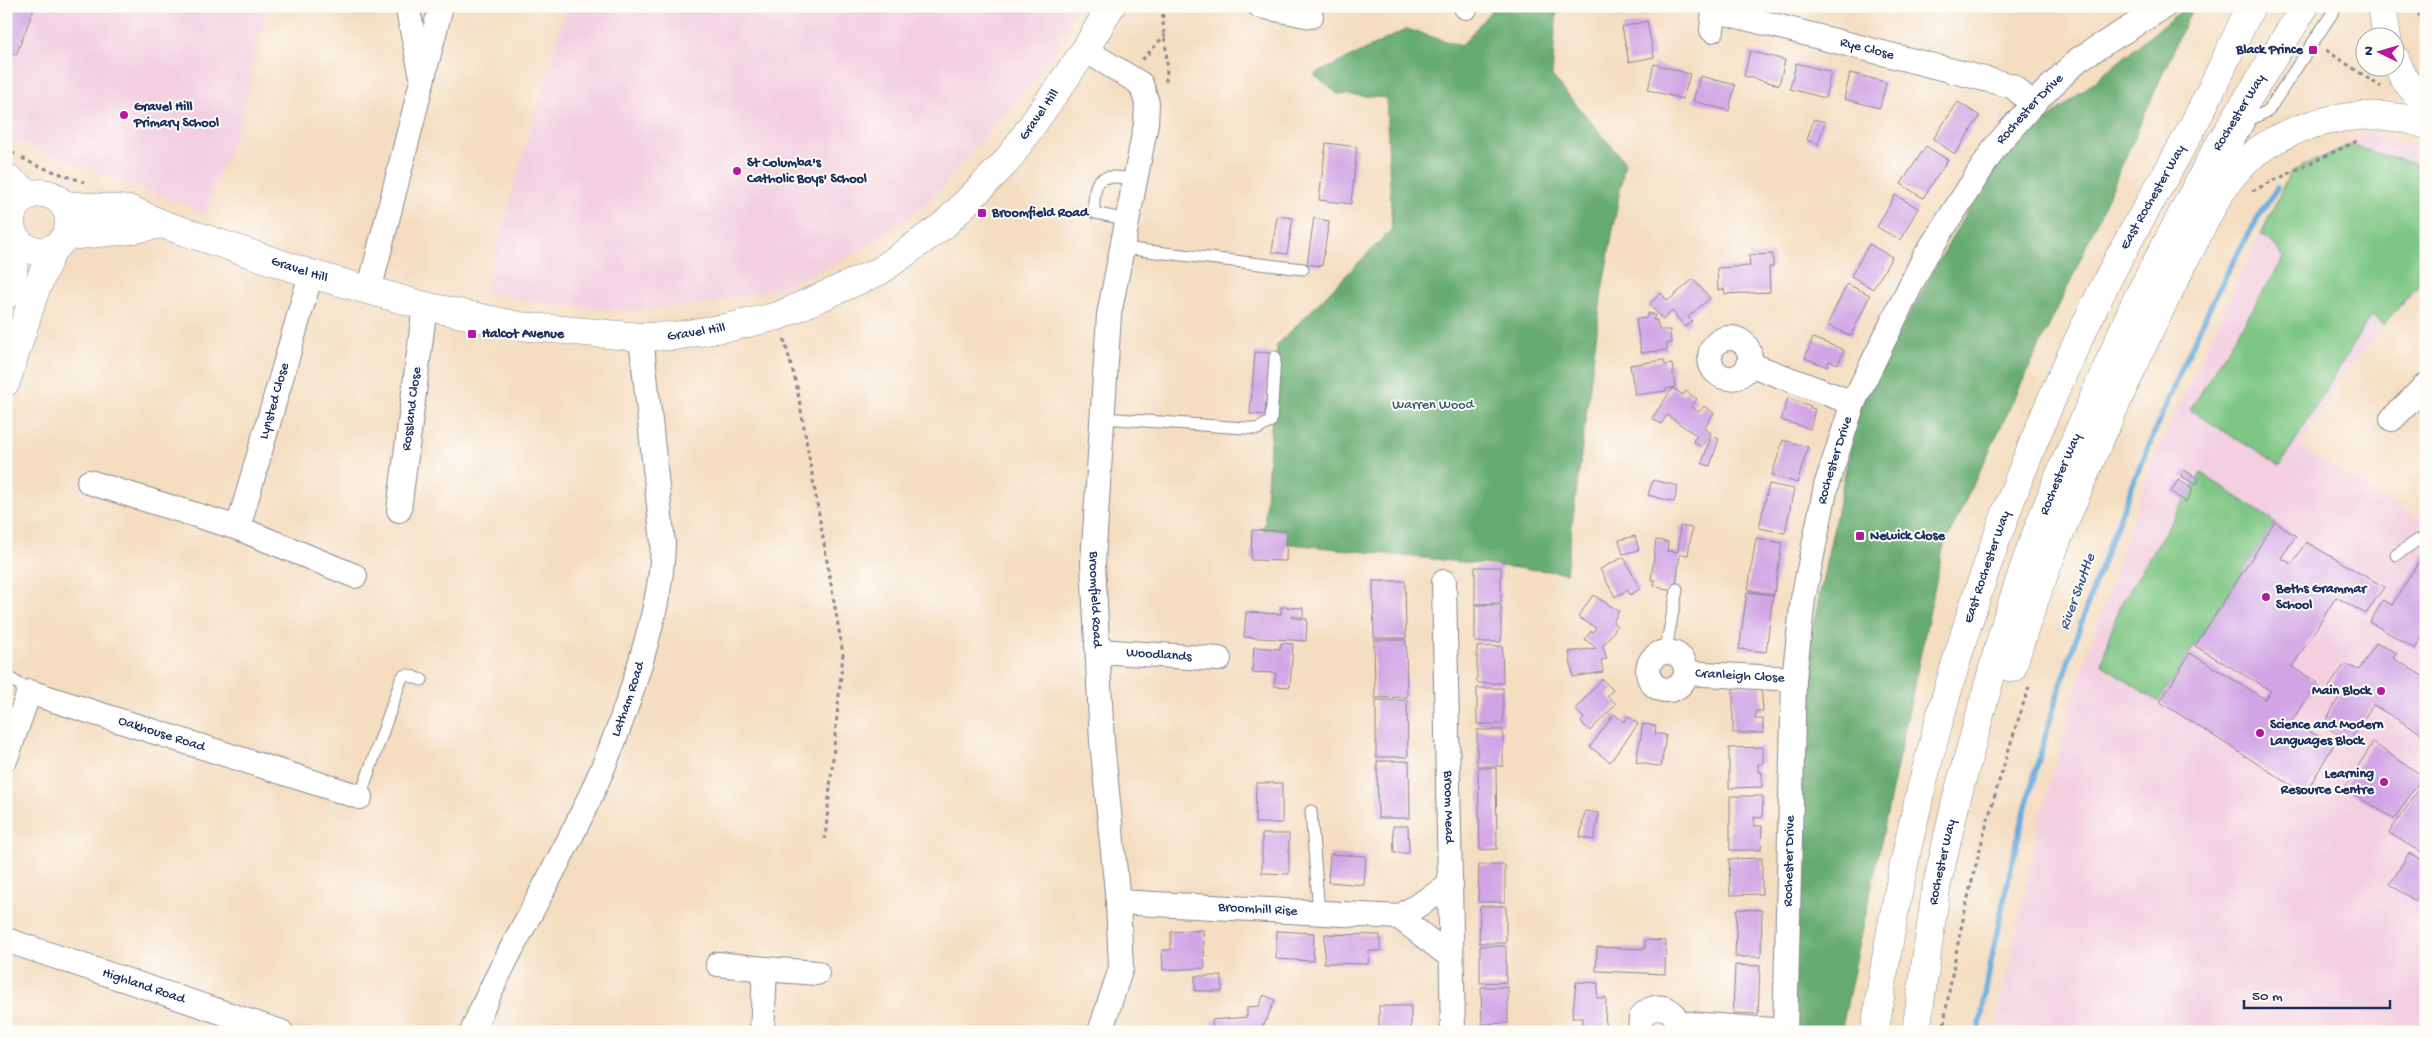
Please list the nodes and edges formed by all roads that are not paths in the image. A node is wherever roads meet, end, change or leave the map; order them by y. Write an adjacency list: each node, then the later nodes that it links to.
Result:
1 (407, 6): 15 (street)
2 (441, 6): 15 (street)
3 (1111, 6): 14 (main road, Gravel Hill)
4 (1260, 6): 11 (street)
5 (2165, 6): 17 (street, Rochester Drive)
6 (2251, 6): 20 (main road)
7 (2270, 6): 20 (main road)
8 (2305, 6): 72 (main road, Rochester Way)
9 (2337, 6): 44 (lane)
10 (2382, 6): 12 (main road)
11 (1311, 16)
12 (2385, 28)
13 (1712, 30): 17 (street, Rye Close)
14 (1085, 50): 22 (street, Broomfield Road); 35 (main road, Gravel Hill)
15 (422, 76): 32 (street)
16 (2404, 78): 18 (main road)
17 (2033, 104): 40 (street, Rochester Drive)
18 (2426, 105)
19 (2426, 125): 44 (main road)
20 (2189, 133): 81 (main road, East Rochester Way)
21 (6, 177): 23 (main road)
22 (1135, 179): 25 (street, Broomfield Road); 25 (lane)
23 (30, 195): 24 (main road); 27 (main road)
24 (64, 205): 26 (main road, Gravel Hill); 28 (main road)
25 (1127, 220): 29 (street, Broomfield Road)
26 (162, 224): 28 (main road, Gravel Hill); 31 (main road, Gravel Hill)
27 (11, 225): 28 (main road); 33 (main road)
28 (60, 242): 38 (main road)
29 (1122, 248): 30 (lane); 41 (street, Broomfield Road)
30 (1303, 269)
31 (311, 274): 32 (main road, Gravel Hill); 46 (street, Lynsted Close)
32 (369, 291): 34 (main road, Gravel Hill)
33 (6, 295)
34 (426, 306): 35 (main road, Gravel Hill); 45 (street, Rossland Close)
35 (641, 337): 76 (street, Latham Road)
36 (1275, 357): 41 (lane)
37 (1749, 364): 40 (street)
38 (6, 382)
39 (2426, 384): 42 (street)
40 (1853, 403): 57 (street, Rochester Drive)
41 (1103, 418): 52 (street, Broomfield Road)
42 (2392, 419)
43 (89, 482): 46 (street)
44 (2078, 487): 72 (main road)
45 (399, 510)
46 (238, 528): 49 (street)
47 (2426, 538): 48 (lane)
48 (2396, 555)
49 (355, 576)
50 (1444, 582): 63 (street, Broom Mead)
51 (1677, 588): 53 (lane)
52 (1099, 651): 54 (street, Woodlands); 64 (street, Broomfield Road)
53 (1666, 652): 55 (street, Cranleigh Close); 55 (street, Cranleigh Close)
54 (1219, 659)
55 (1686, 673): 57 (street, Cranleigh Close)
56 (6, 675): 59 (lane)
57 (1794, 679): 74 (street, Rochester Drive)
58 (422, 680): 61 (lane)
59 (29, 692): 60 (street); 61 (street, Oakhouse Road)
60 (8, 749)
61 (360, 797)
62 (1311, 811): 65 (lane)
63 (1451, 885): 66 (street); 68 (street, Broom Mead)
64 (1118, 902): 65 (street, Broomhill Rise); 78 (street, Broomfield Road)
65 (1319, 913): 66 (street, Broomhill Rise)
66 (1399, 917): 68 (street)
67 (6, 940): 75 (street, Highland Road)
68 (1451, 957): 79 (street, Broom Mead)
69 (718, 964): 70 (street)
70 (765, 969): 71 (street); 77 (street)
71 (817, 973)
72 (1924, 984): 82 (main road)
73 (1677, 1028): 74 (street); 80 (street)
74 (1785, 1031)
75 (280, 1032)
76 (472, 1032)
77 (762, 1032)
78 (1100, 1032)
79 (1453, 1032)
80 (1640, 1032)
81 (1874, 1032)
82 (1916, 1032)

